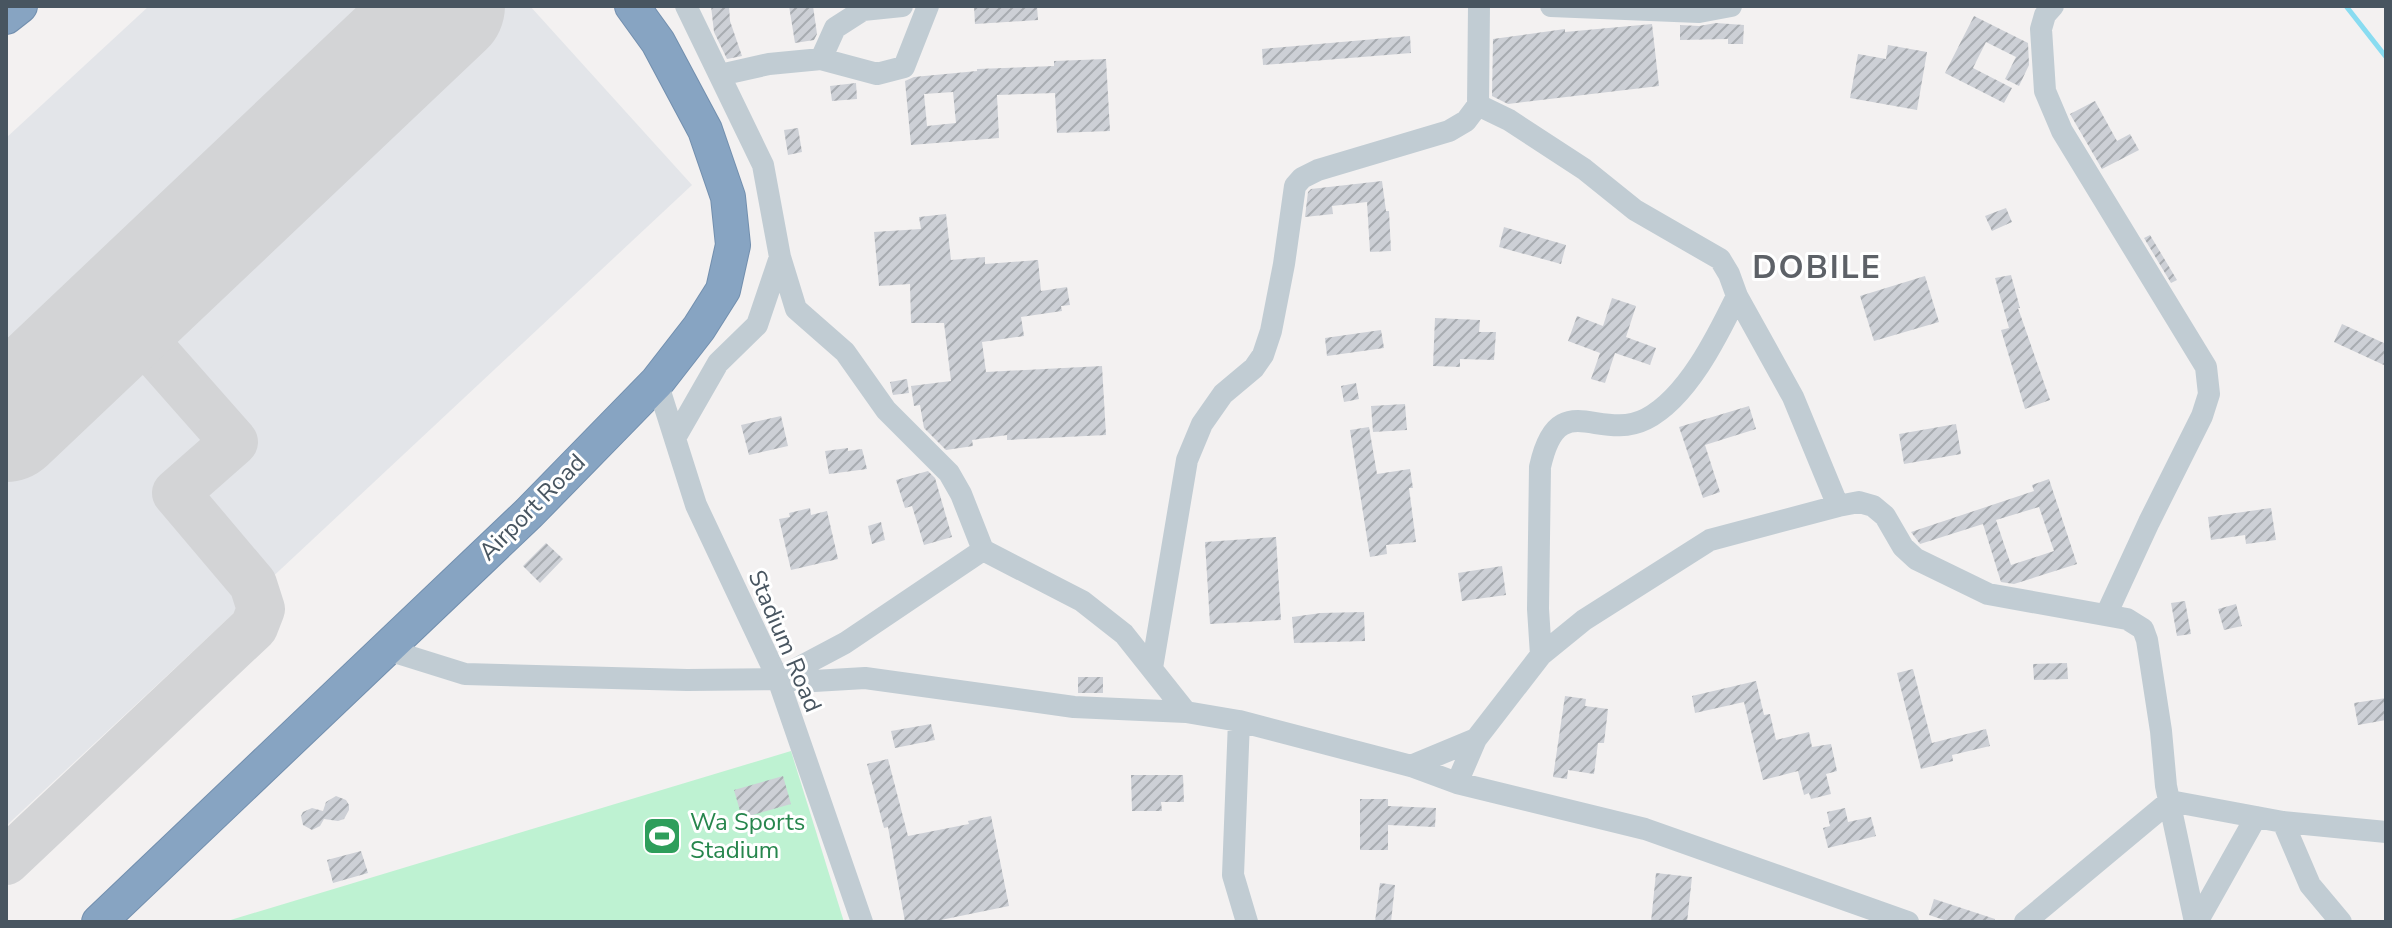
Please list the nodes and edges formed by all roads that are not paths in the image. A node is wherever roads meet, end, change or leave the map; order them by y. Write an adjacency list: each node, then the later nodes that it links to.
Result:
1 (20, 6): 10 (highway)
2 (632, 6): 16 (highway, Airport Road)
3 (686, 6): 12 (street)
4 (902, 6): 11 (street)
5 (928, 6): 11 (street)
6 (1479, 6): 13 (street)
7 (1551, 6): 8 (street)
8 (1731, 6)
9 (2053, 6): 20 (street)
10 (6, 17)
11 (821, 59): 12 (street)
12 (720, 75): 14 (street)
13 (1478, 105): 15 (street); 23 (street)
14 (780, 257): 17 (street); 19 (street)
15 (1737, 296): 18 (street); 22 (street)
16 (657, 382): 17 (street, Stadium Road); 21 (highway, Airport Road)
17 (675, 438): 24 (street, Stadium Road)
18 (1838, 506): 20 (street); 22 (street)
19 (983, 550): 23 (street); 24 (street)
20 (2106, 615): 30 (street)
21 (385, 649): 24 (street); 35 (highway, Airport Road)
22 (1541, 655): 27 (street)
23 (1152, 668): 25 (street)
24 (778, 679): 25 (street); 36 (street, Stadium Road)
25 (1186, 712): 26 (street)
26 (1239, 721): 28 (street); 37 (street)
27 (1476, 739): 28 (street); 29 (street)
28 (1411, 766): 29 (street)
29 (1457, 783): 34 (street)
30 (2170, 801): 31 (street); 39 (street); 40 (street)
31 (2256, 817): 32 (street); 40 (street)
32 (2283, 822): 33 (street); 41 (street)
33 (2386, 832)
34 (1867, 913): 38 (street)
35 (99, 922)
36 (862, 922)
37 (1247, 922)
38 (1908, 922)
39 (2025, 922)
40 (2196, 922)
41 (2341, 922)

